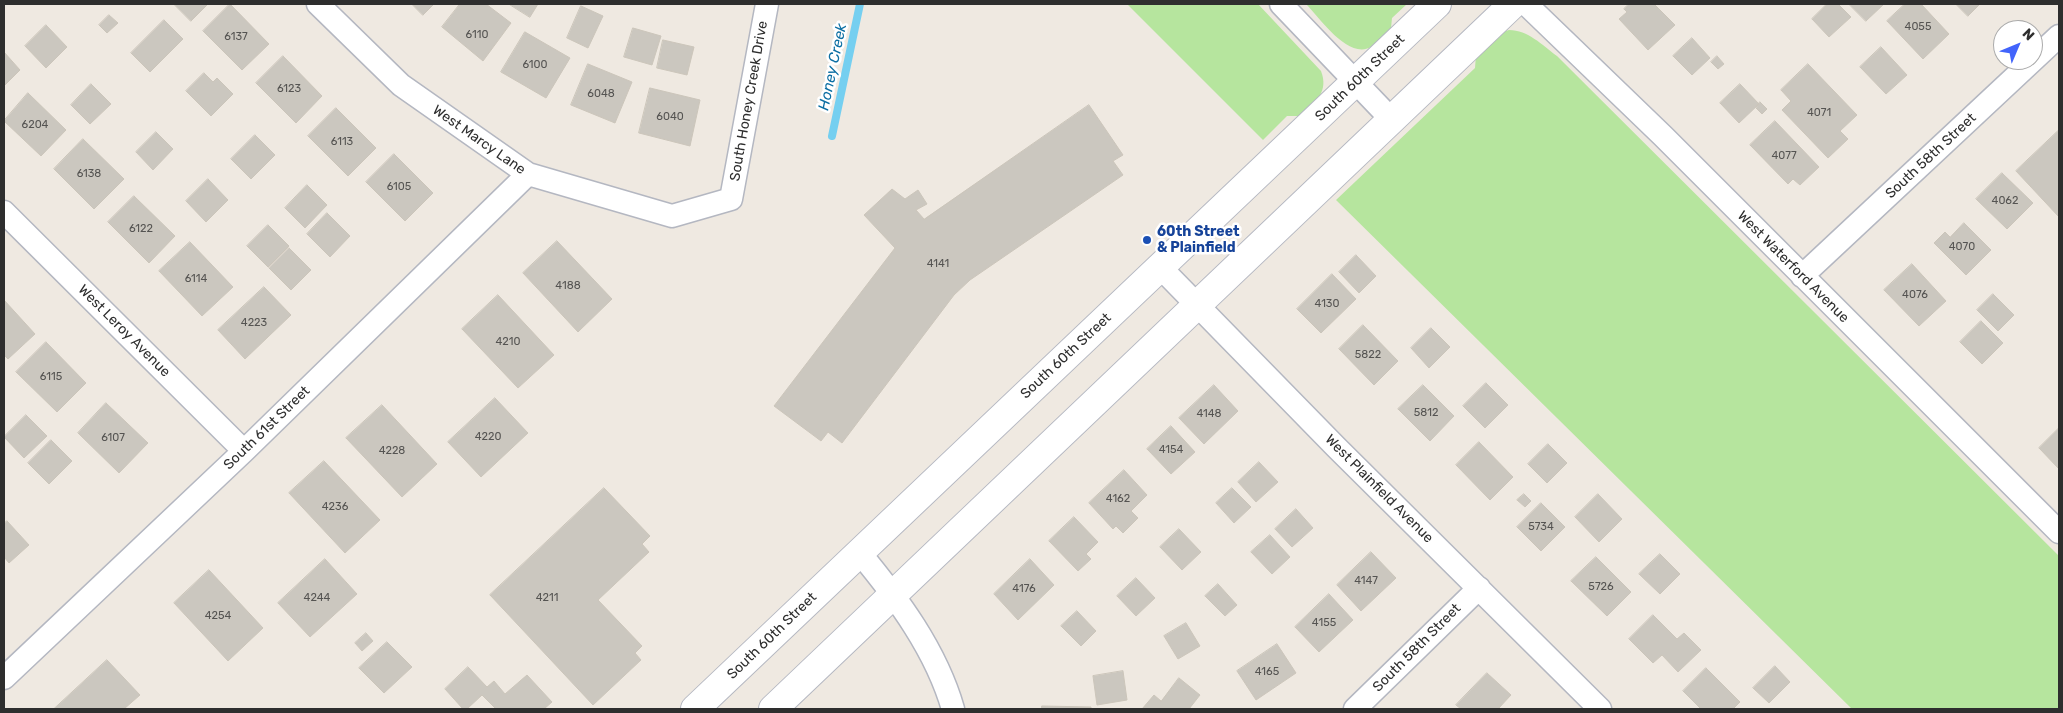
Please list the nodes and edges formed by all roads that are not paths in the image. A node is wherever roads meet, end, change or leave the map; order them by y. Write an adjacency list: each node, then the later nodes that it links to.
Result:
1 (318, 4): 10 (street, West Marcy Lane)
2 (767, 4): 11 (street, South Honey Creek Drive)
3 (1281, 4): 8 (street)
4 (1437, 4): 8 (main road, South 60th Street)
5 (1512, 4): 9 (main road)
6 (1526, 4): 14 (street, West Waterford Avenue)
7 (2059, 36): 14 (street, South 58th Street)
8 (1355, 84): 9 (street); 13 (main road, South 60th Street)
9 (1391, 119): 15 (main road)
10 (528, 174): 11 (street, West Marcy Lane); 16 (street, South 61st Street)
11 (731, 199)
12 (4, 212): 16 (street, West Leroy Avenue)
13 (1160, 267): 15 (street, West Plainfield Avenue); 18 (main road, South 60th Street)
14 (1802, 276): 17 (street, West Waterford Avenue)
15 (1196, 305): 19 (street, West Plainfield Avenue); 20 (main road)
16 (244, 451): 21 (street, South 61st Street)
17 (2059, 532)
18 (859, 552): 20 (street); 22 (main road, South 60th Street)
19 (1479, 588): 25 (street, South 58th Street); 26 (street, West Plainfield Avenue)
20 (894, 593): 23 (main road); 24 (street)
21 (4, 678)
22 (695, 709)
23 (772, 709)
24 (953, 709)
25 (1355, 709)
26 (1600, 709)

